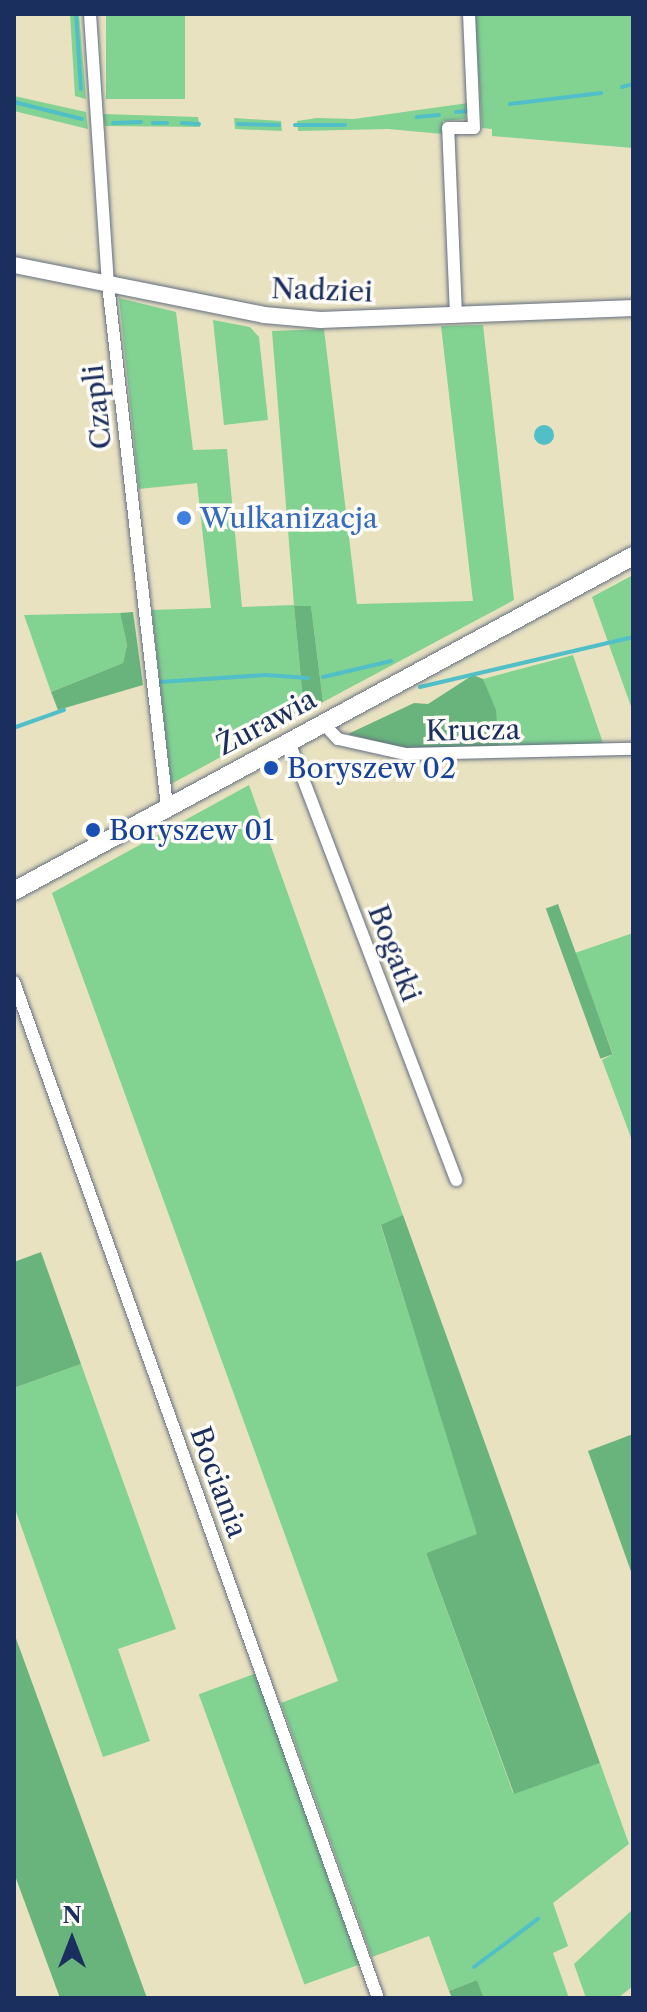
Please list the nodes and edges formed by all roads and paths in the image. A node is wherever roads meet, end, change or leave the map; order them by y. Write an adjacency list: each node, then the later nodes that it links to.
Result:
1 (90, 14): 4 (street, Czapli)
2 (469, 14): 6 (street)
3 (14, 265): 4 (street, Nadziei)
4 (108, 284): 6 (street, Nadziei); 11 (street, Czapli)
5 (633, 308): 6 (street, Nadziei)
6 (456, 315)
7 (633, 556): 8 (main road, Żurawia)
8 (323, 723): 9 (main road, Żurawia); 10 (street, Krucza)
9 (289, 742): 11 (main road, Żurawia); 14 (street, Bogatki)
10 (633, 749)
11 (167, 800): 12 (main road, Żurawia)
12 (14, 891)
13 (14, 982): 15 (street, Bociania)
14 (456, 1180)
15 (378, 1998)

